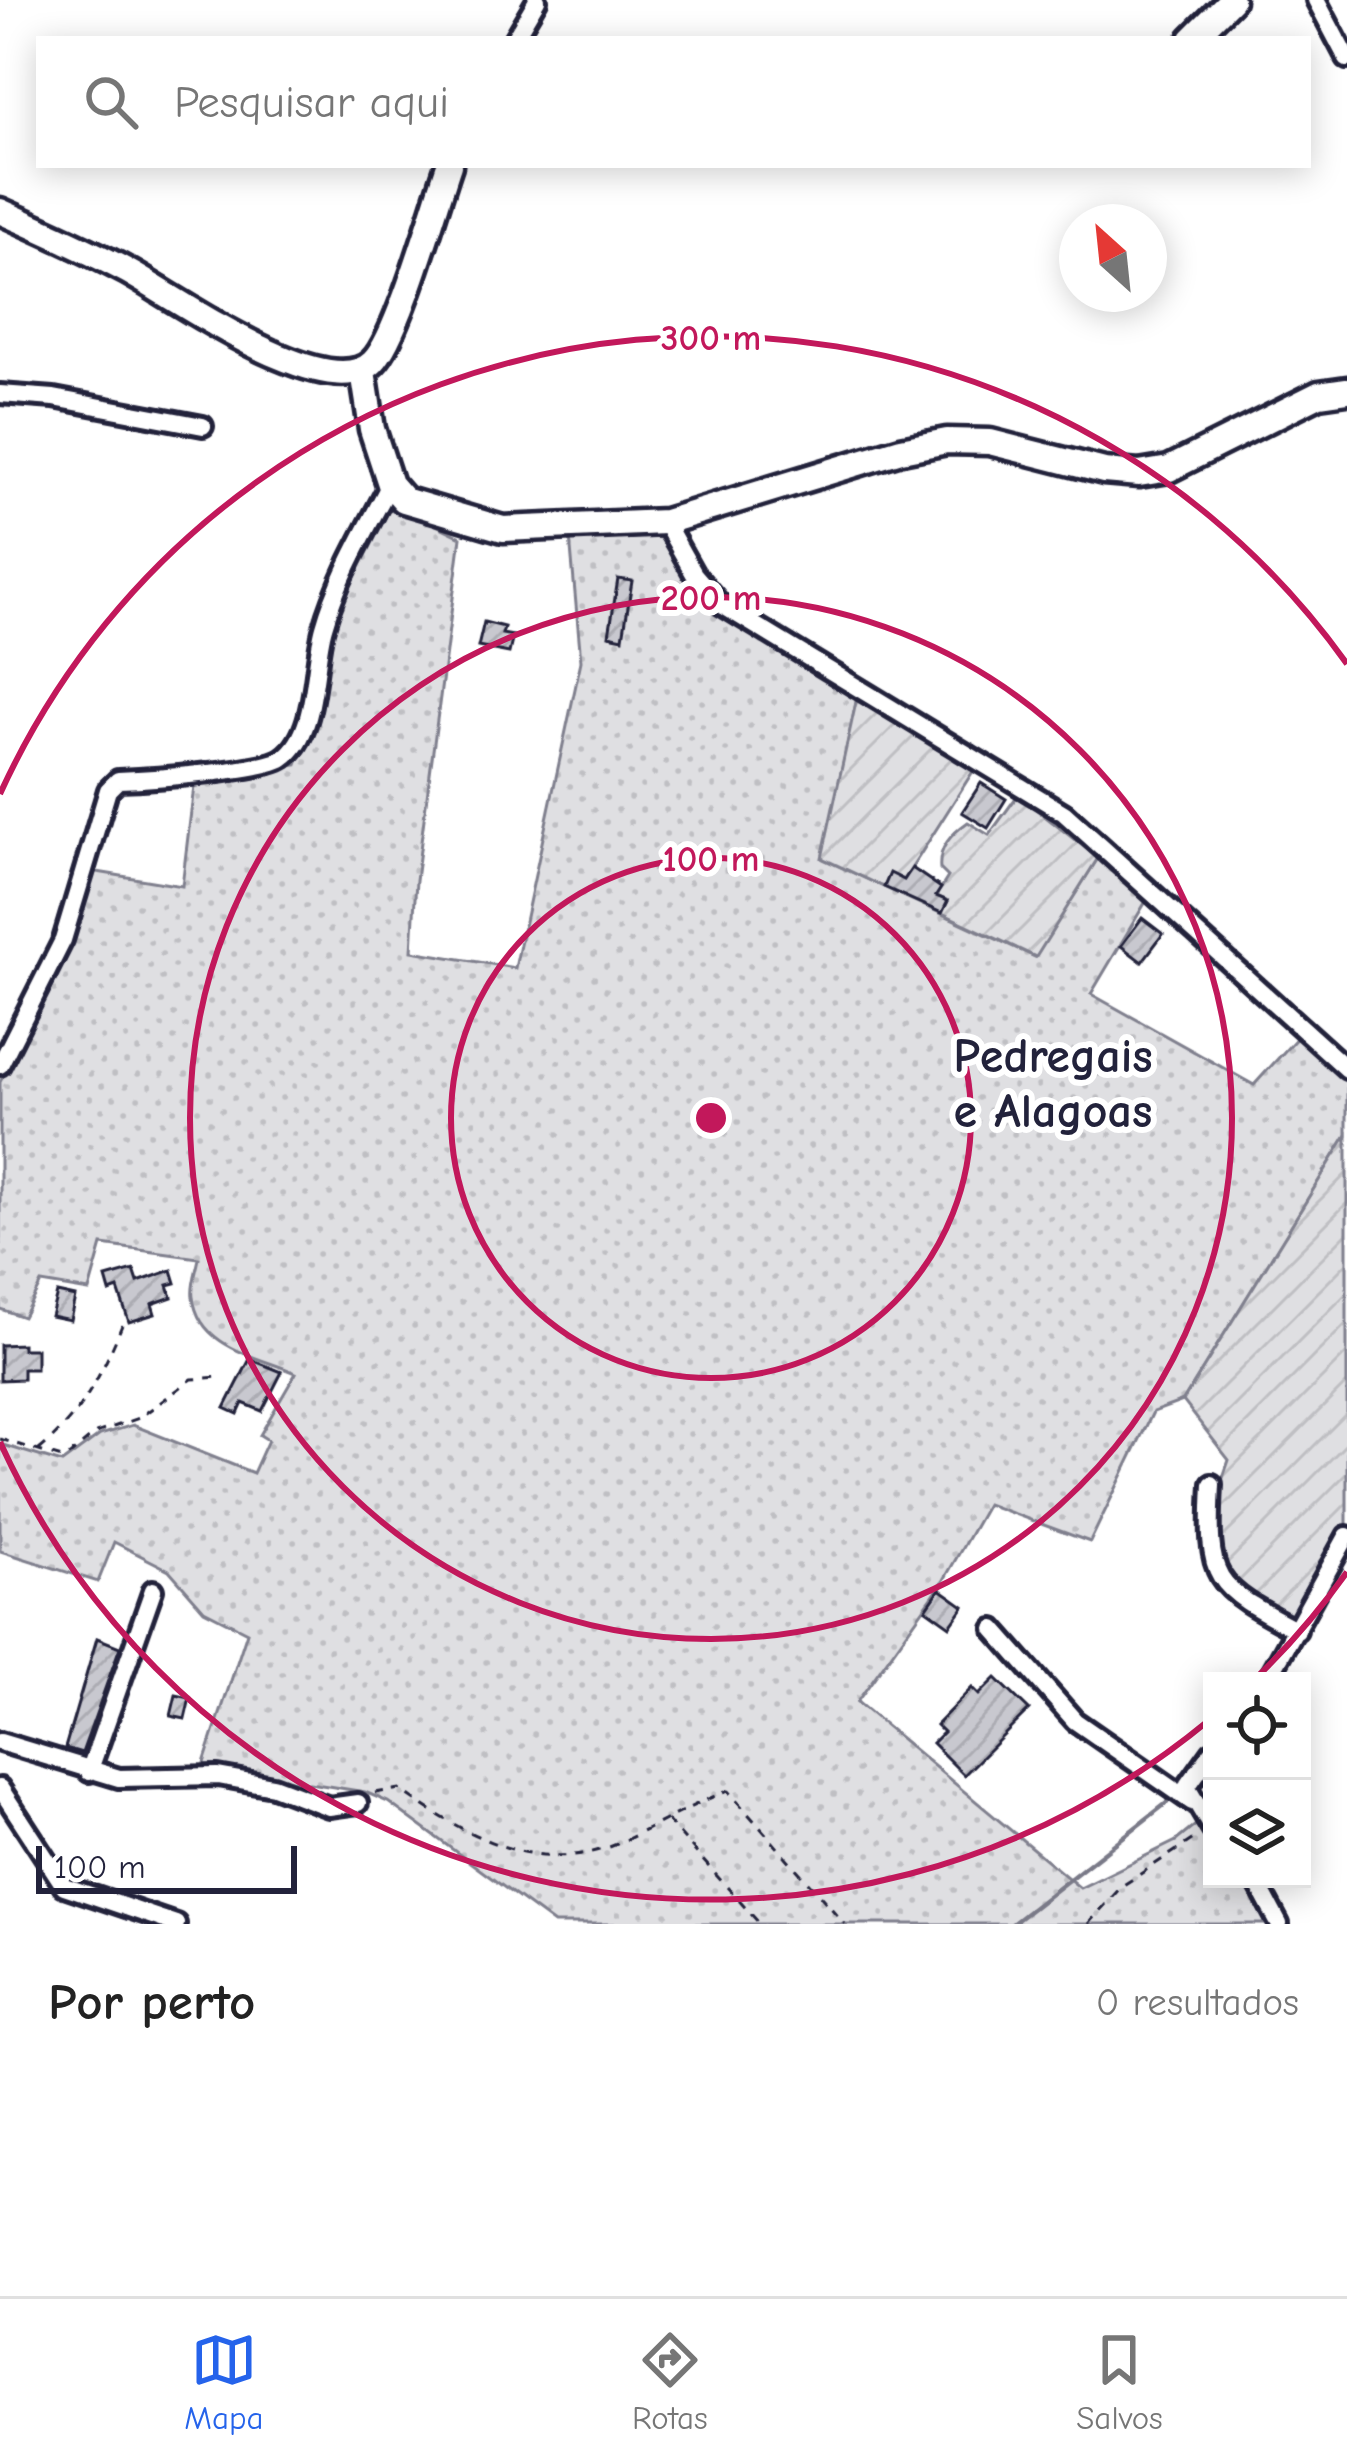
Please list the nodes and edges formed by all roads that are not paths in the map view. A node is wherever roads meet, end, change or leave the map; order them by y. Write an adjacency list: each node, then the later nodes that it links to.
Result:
1 (537, 0): 4 (street)
2 (1231, 0): 5 (street)
3 (1316, 0): 6 (street)
4 (516, 36)
5 (1195, 36)
6 (1342, 37): 7 (street)
7 (1347, 58)
8 (448, 168): 10 (street)
9 (0, 211): 10 (street)
10 (363, 371): 14 (street)
11 (1347, 390): 15 (street)
12 (0, 394): 13 (street)
13 (203, 426)
14 (390, 484): 15 (street); 16 (street)
15 (665, 522): 17 (street)
16 (0, 1065)
17 (1347, 1069)
18 (1212, 1484): 22 (street)
19 (1347, 1536): 22 (street)
20 (153, 1590): 26 (street)
21 (994, 1629): 28 (street)
22 (1297, 1630): 23 (street)
23 (1272, 1672)
24 (0, 1742): 26 (street)
25 (1203, 1762): 28 (street)
26 (88, 1772): 29 (street)
27 (0, 1788): 32 (street)
28 (1192, 1802): 30 (street)
29 (358, 1803)
30 (1203, 1817)
31 (1260, 1888): 33 (street)
32 (176, 1924)
33 (1279, 1924)

